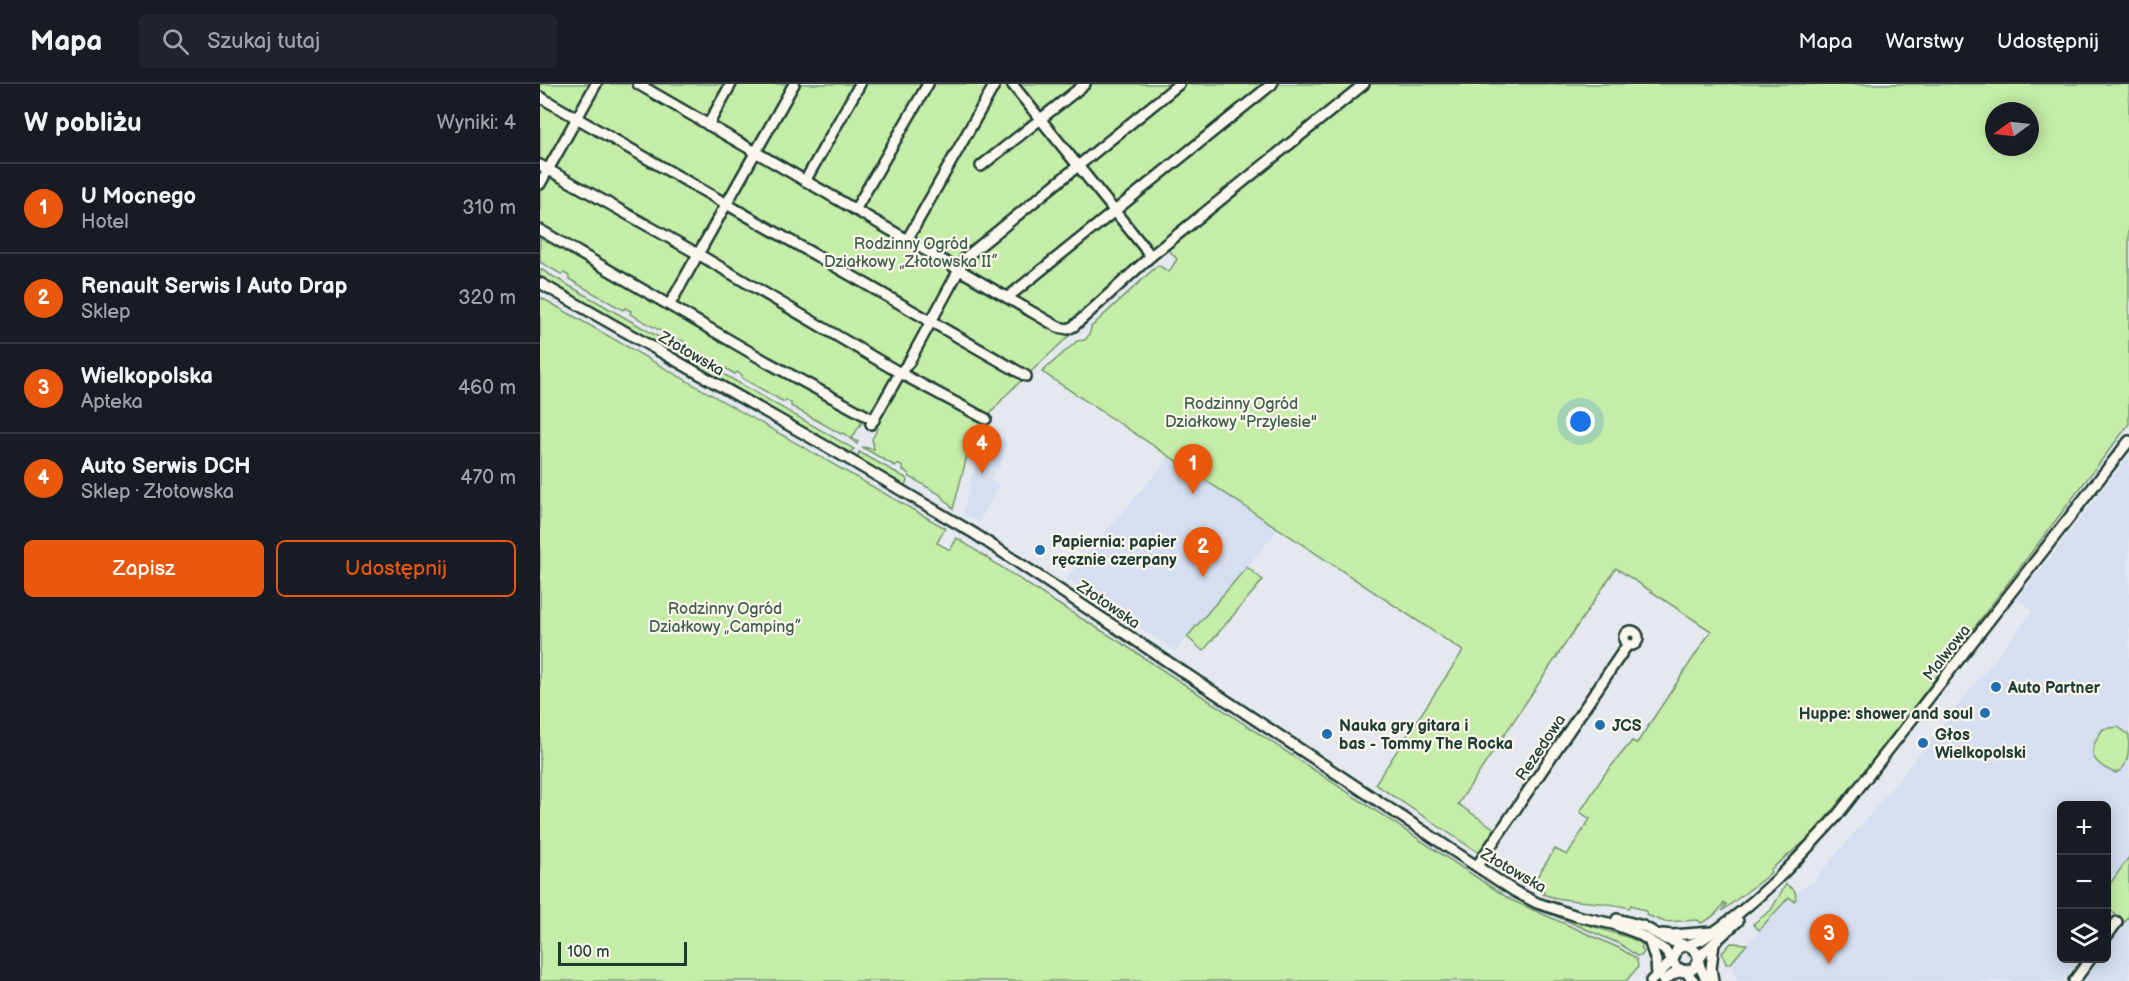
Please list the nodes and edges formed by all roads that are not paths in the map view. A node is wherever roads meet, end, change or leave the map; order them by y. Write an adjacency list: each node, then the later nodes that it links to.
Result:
1 (596, 84): 16 (street)
2 (638, 84): 14 (street)
3 (662, 84): 14 (street)
4 (731, 84): 18 (street)
5 (794, 84): 19 (street)
6 (860, 84): 23 (street)
7 (928, 84): 26 (street)
8 (995, 84): 29 (street)
9 (1012, 84): 17 (street)
10 (1085, 84): 17 (street)
11 (1179, 84): 20 (street)
12 (1272, 84): 27 (street)
13 (1358, 86): 31 (street)
14 (657, 94): 18 (street)
15 (540, 97): 16 (street)
16 (577, 118): 22 (street); 25 (street)
17 (1042, 119): 20 (street); 21 (street)
18 (708, 125): 19 (street)
19 (755, 152): 23 (street); 25 (street)
20 (1078, 165): 27 (street); 32 (street)
21 (981, 166)
22 (544, 167): 24 (street); 30 (street)
23 (805, 181): 26 (street)
24 (540, 184)
25 (726, 204): 30 (street); 36 (street)
26 (855, 210): 29 (street)
27 (1115, 211): 31 (street); 34 (street)
28 (540, 230): 35 (street)
29 (907, 240): 32 (street)
30 (698, 254): 35 (street); 37 (street)
31 (1150, 256): 34 (street)
32 (960, 270): 34 (street); 36 (street)
33 (540, 283): 42 (street, Złotowska)
34 (1008, 297)
35 (670, 304): 37 (street)
36 (931, 321): 37 (street); 38 (street)
37 (900, 373): 39 (street)
38 (1026, 376)
39 (986, 419)
40 (2129, 441): 43 (street, Malwowa)
41 (1628, 644): 42 (street, Rezedowa)
42 (1477, 866): 47 (street, Złotowska)
43 (1781, 877): 46 (street, Malwowa); 48 (street, Malwowa)
44 (2117, 922): 45 (street)
45 (2111, 930)
46 (1714, 931): 47 (street); 49 (street, Malwowa)
47 (1653, 937): 49 (street, Złotowska); 50 (street, Złotowska); 54 (street)
48 (1714, 943): 51 (street, Malwowa); 58 (street)
49 (1686, 946): 50 (street); 51 (street)
50 (1672, 960): 53 (street); 54 (street)
51 (1698, 960): 53 (street); 57 (street)
52 (2087, 963): 59 (street)
53 (1685, 971): 54 (street); 55 (street)
54 (1659, 979): 56 (street)
55 (1693, 980)
56 (1671, 981)
57 (1707, 981)
58 (1713, 981)
59 (2074, 981)

